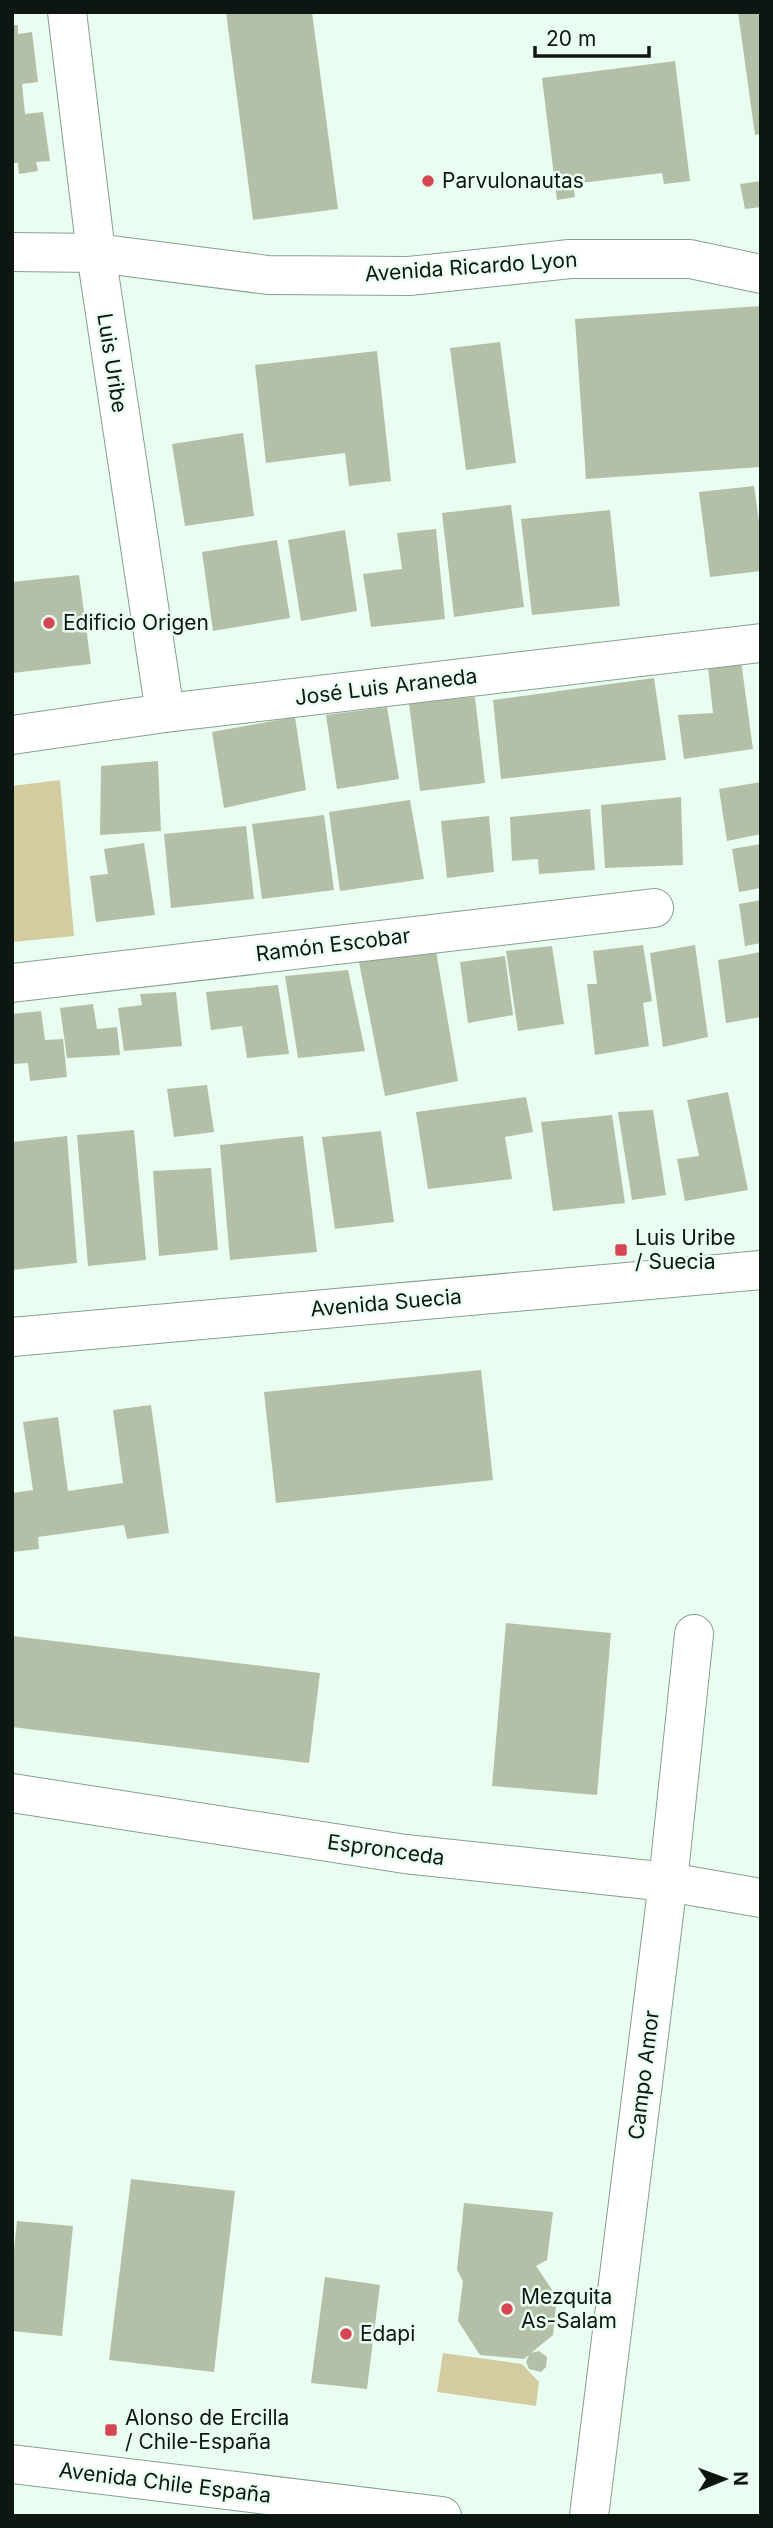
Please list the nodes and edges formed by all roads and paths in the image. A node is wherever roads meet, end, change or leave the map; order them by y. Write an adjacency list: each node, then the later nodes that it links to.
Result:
1 (67, 12): 3 (street, Luis Uribe)
2 (12, 252): 3 (street, Avenida Ricardo Lyon)
3 (96, 253): 4 (street, Avenida Ricardo Lyon); 6 (street, Luis Uribe)
4 (761, 274)
5 (761, 643): 6 (street, José Luis Araneda)
6 (165, 713): 7 (street, José Luis Araneda)
7 (12, 735)
8 (654, 908): 9 (street, Ramón Escobar)
9 (12, 983)
10 (761, 1270): 11 (street, Avenida Suecia)
11 (12, 1337)
12 (694, 1634): 14 (street, Campo Amor)
13 (12, 1793): 14 (street, Espronceda)
14 (668, 1882): 15 (street, Espronceda); 19 (street, Campo Amor)
15 (761, 1898)
16 (12, 2464): 17 (street, Avenida Chile España)
17 (288, 2507): 18 (street, Avenida Chile España)
18 (442, 2516)
19 (589, 2516)

